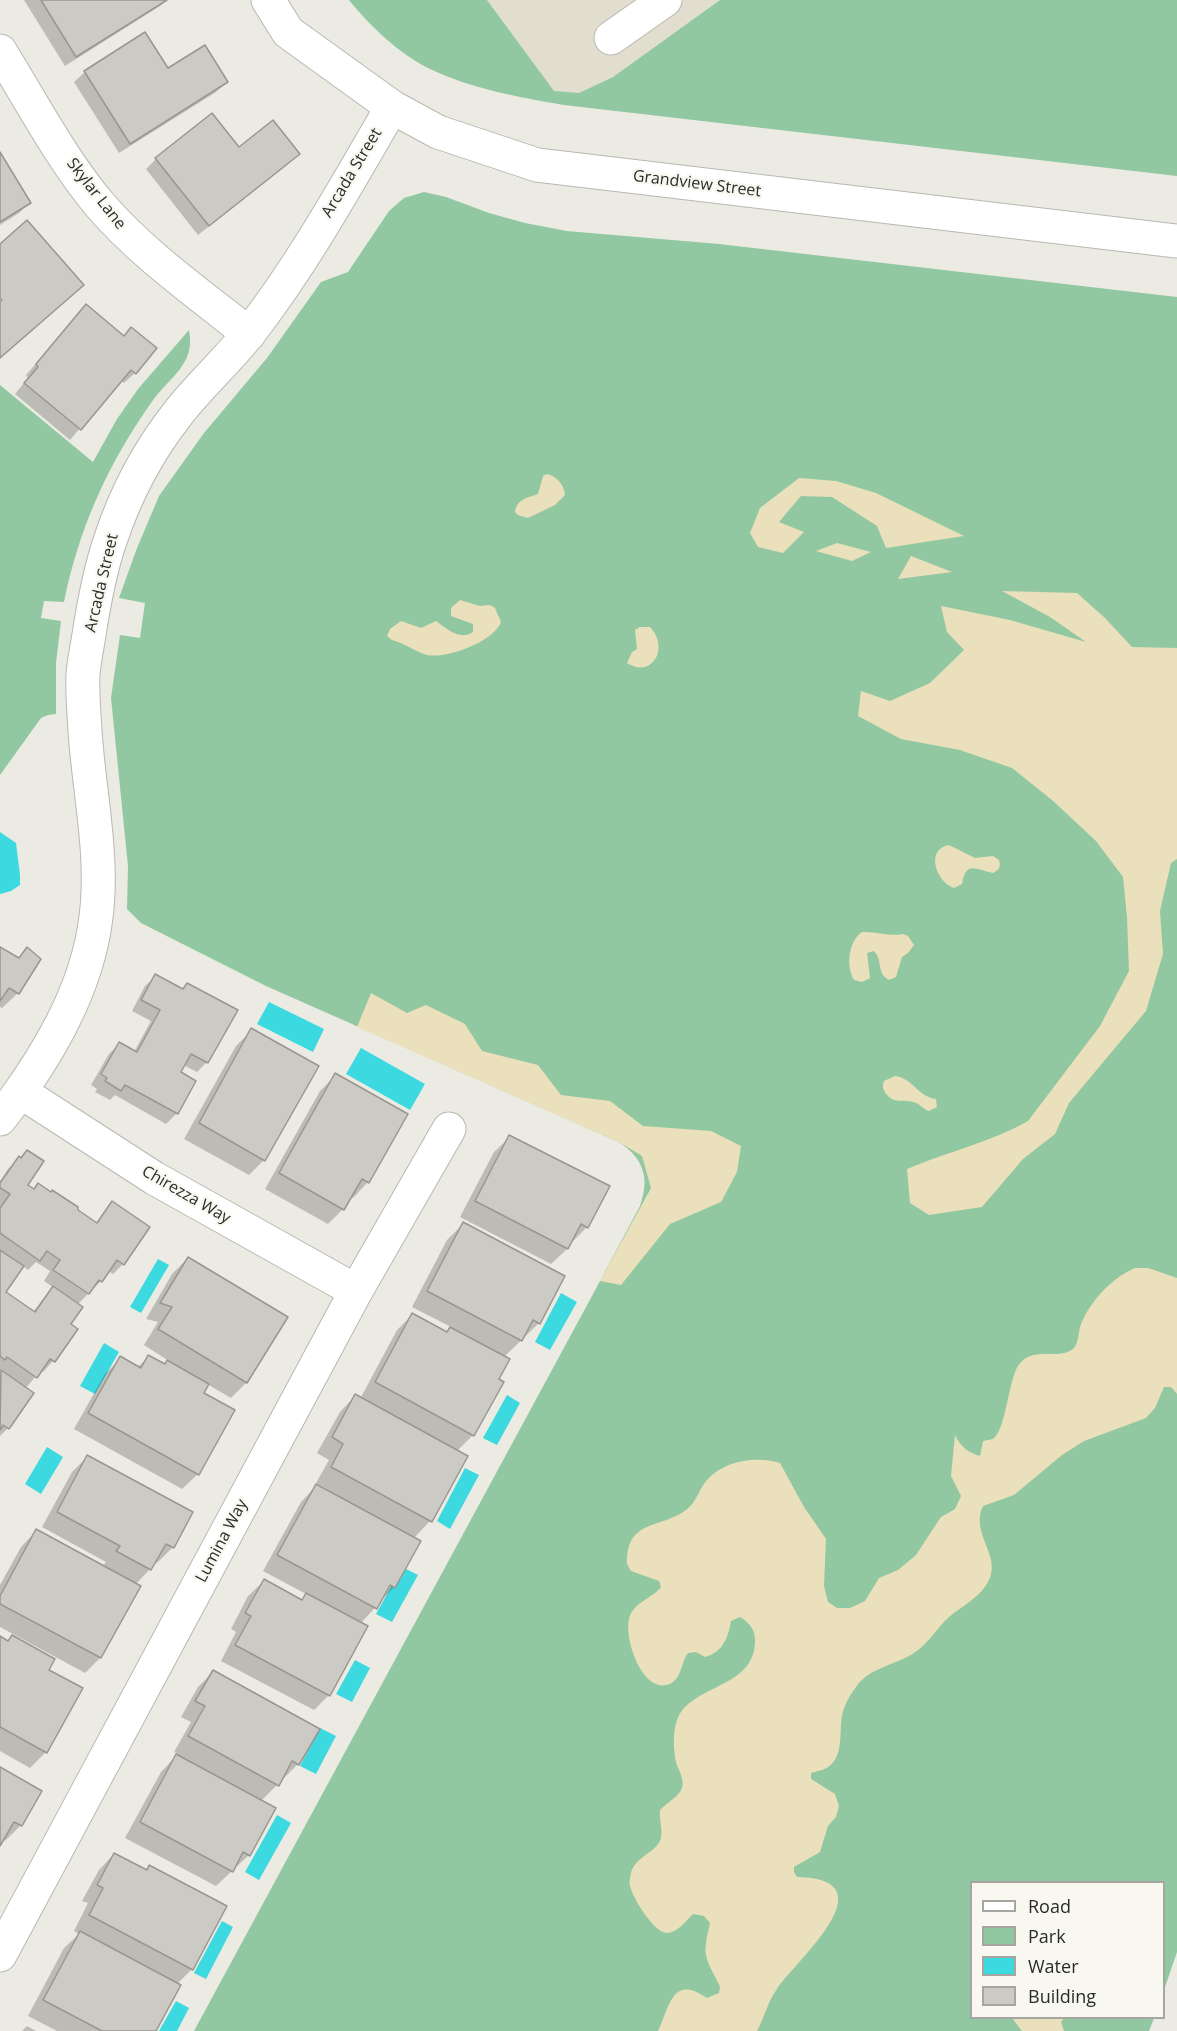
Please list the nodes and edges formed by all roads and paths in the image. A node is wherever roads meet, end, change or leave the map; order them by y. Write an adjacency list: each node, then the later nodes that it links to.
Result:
1 (268, 0): 5 (street, Grandview Street)
2 (665, 0): 3 (street)
3 (611, 38)
4 (0, 51): 7 (street, Skylar Lane)
5 (392, 107): 6 (street, Grandview Street); 7 (street, Arcada Street)
6 (1177, 241)
7 (249, 334): 8 (street, Arcada Street)
8 (21, 1092): 9 (street, Arcada Street); 11 (street, Chirezza Way)
9 (0, 1119)
10 (449, 1129): 11 (street, Lumina Way)
11 (356, 1291): 12 (street, Lumina Way)
12 (0, 1955)

